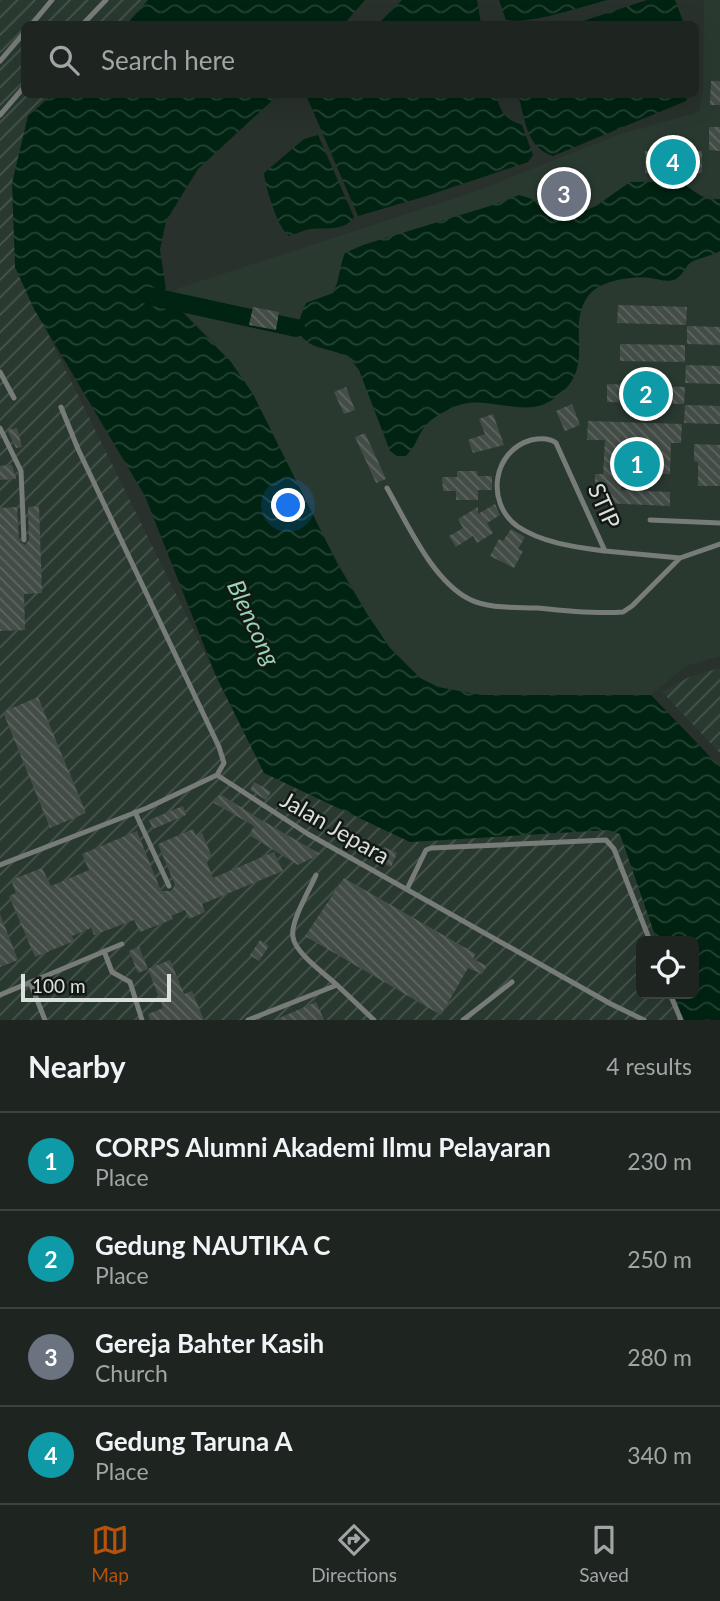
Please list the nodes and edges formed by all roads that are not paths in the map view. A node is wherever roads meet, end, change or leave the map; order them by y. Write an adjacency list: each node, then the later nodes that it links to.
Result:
1 (52, 0): 3 (lane)
2 (106, 0): 4 (lane)
3 (34, 21)
4 (86, 21)
5 (21, 36): 6 (lane)
6 (0, 61)
7 (21, 90): 8 (lane)
8 (0, 115)
9 (0, 372): 10 (lane)
10 (14, 398)
11 (61, 407): 20 (lane)
12 (0, 428): 16 (lane)
13 (387, 488): 19 (lane)
14 (650, 520): 15 (lane)
15 (720, 523)
16 (24, 540)
17 (720, 544): 19 (lane, STIP)
18 (605, 551): 18 (lane, STIP); 19 (lane, STIP)
19 (680, 558)
20 (216, 775): 21 (lane); 25 (lane, Jalan Jepara)
21 (135, 812): 22 (lane); 24 (lane)
22 (0, 865)
23 (316, 874): 31 (lane)
24 (169, 886)
25 (407, 889): 26 (lane); 39 (lane, Jalan Jepara)
26 (648, 936)
27 (122, 944): 28 (lane)
28 (103, 951): 29 (lane); 35 (lane)
29 (30, 982): 32 (lane); 34 (lane)
30 (512, 982): 38 (lane)
31 (337, 985): 36 (lane); 37 (lane)
32 (0, 995)
33 (672, 999): 40 (lane)
34 (44, 1020)
35 (142, 1020)
36 (248, 1020)
37 (374, 1020)
38 (463, 1020)
39 (643, 1020)
40 (681, 1020)

